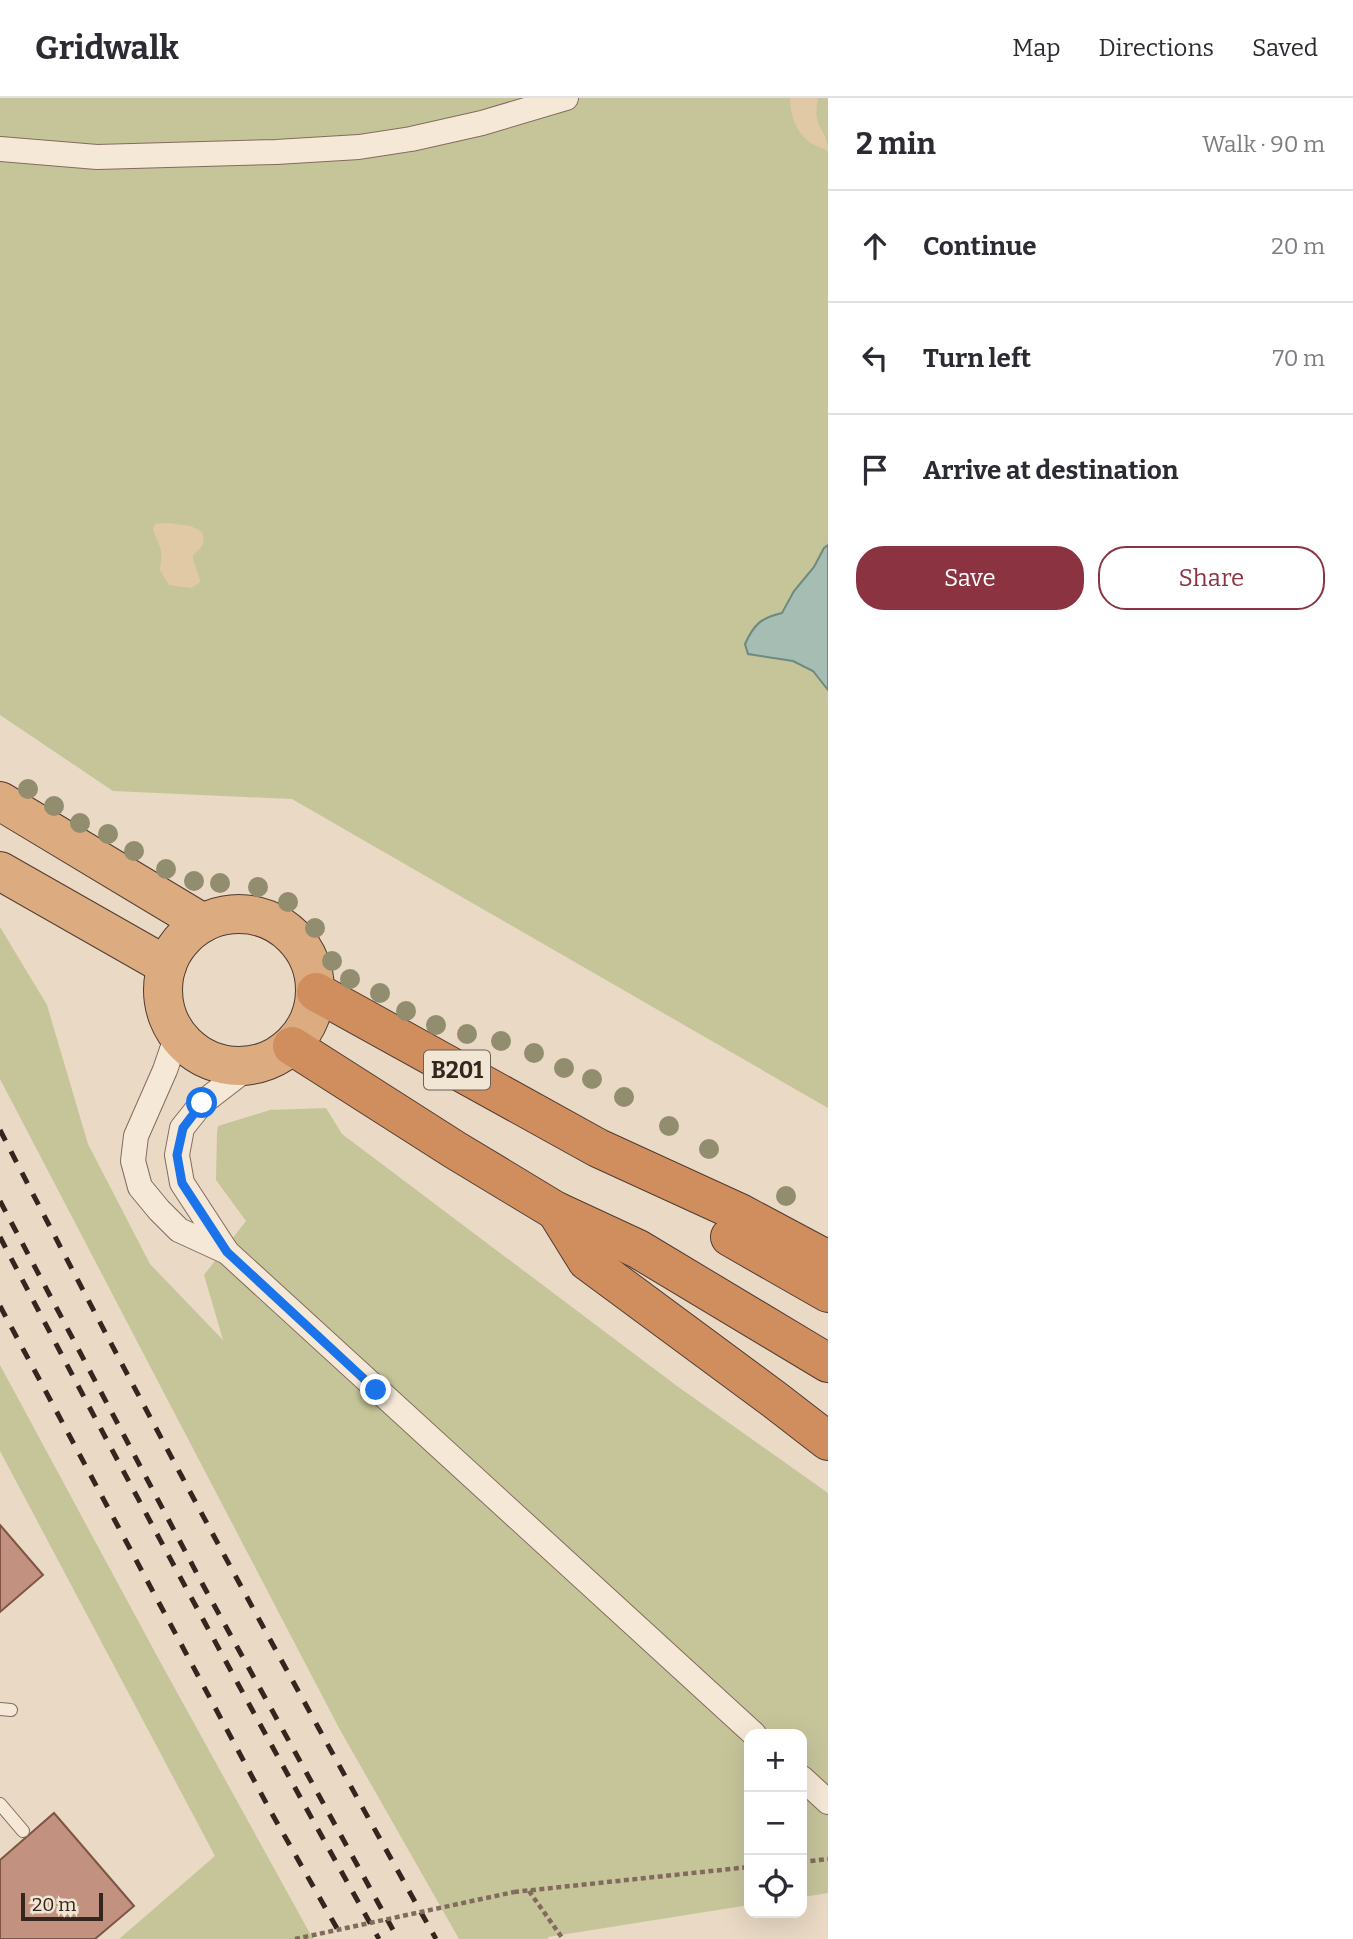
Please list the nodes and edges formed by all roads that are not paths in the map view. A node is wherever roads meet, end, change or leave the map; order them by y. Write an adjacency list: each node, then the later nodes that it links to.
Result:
1 (566, 98): 2 (street)
2 (0, 149)
3 (0, 801): 5 (highway)
4 (0, 871): 6 (highway)
5 (203, 922): 6 (highway); 7 (highway)
6 (166, 966): 8 (highway)
7 (316, 992): 9 (highway); 11 (highway, B201)
8 (177, 1035): 10 (highway); 13 (street)
9 (292, 1046): 10 (highway); 12 (highway, B201)
10 (250, 1066): 13 (street)
11 (597, 1148): 14 (highway, B201); 15 (highway, B201)
12 (556, 1211): 16 (highway, B201); 17 (highway, B201)
13 (227, 1252): 20 (street)
14 (828, 1260)
15 (828, 1293)
16 (828, 1363)
17 (775, 1400): 18 (highway, B201); 19 (highway, B201)
18 (828, 1433)
19 (828, 1441)
20 (749, 1729)
21 (807, 1783): 22 (street)
22 (828, 1802)
23 (0, 1804): 24 (lane)
24 (23, 1831)

